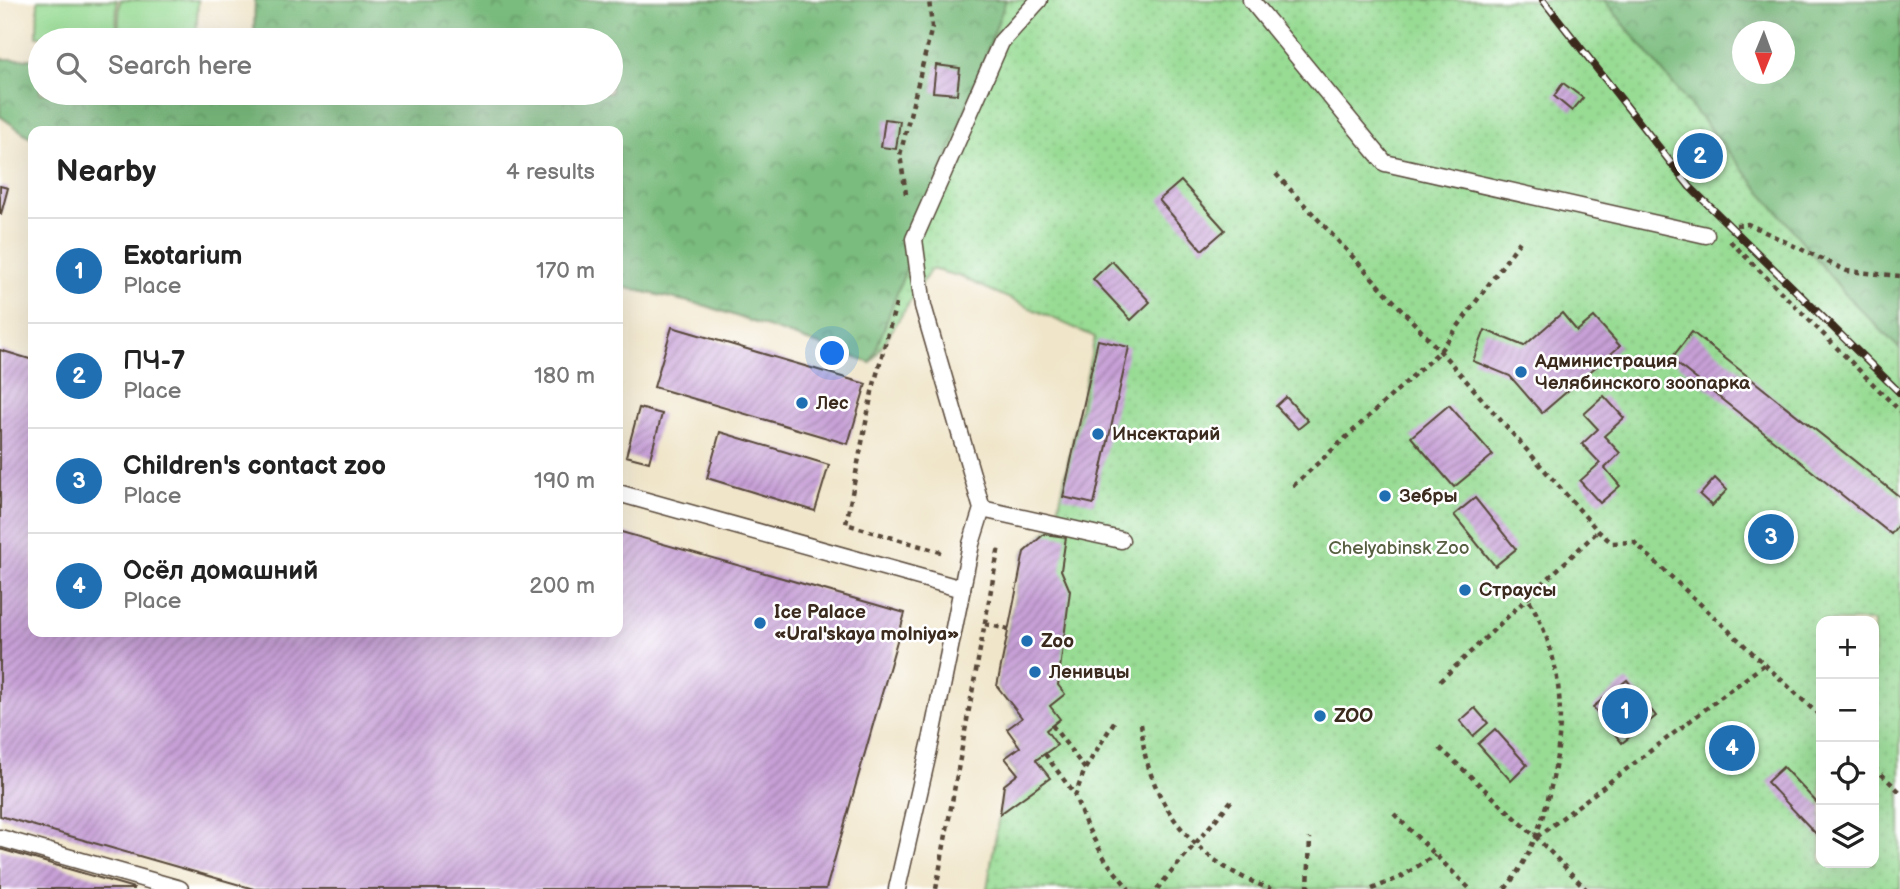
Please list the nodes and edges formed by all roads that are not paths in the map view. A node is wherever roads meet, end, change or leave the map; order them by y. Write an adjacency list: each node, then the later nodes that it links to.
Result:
1 (1039, 0): 5 (lane)
2 (1251, 0): 3 (lane)
3 (1713, 233)
4 (623, 494): 7 (lane)
5 (982, 509): 6 (lane); 7 (lane)
6 (1121, 540)
7 (962, 589): 10 (lane)
8 (0, 838): 9 (lane)
9 (180, 889)
10 (897, 889)

